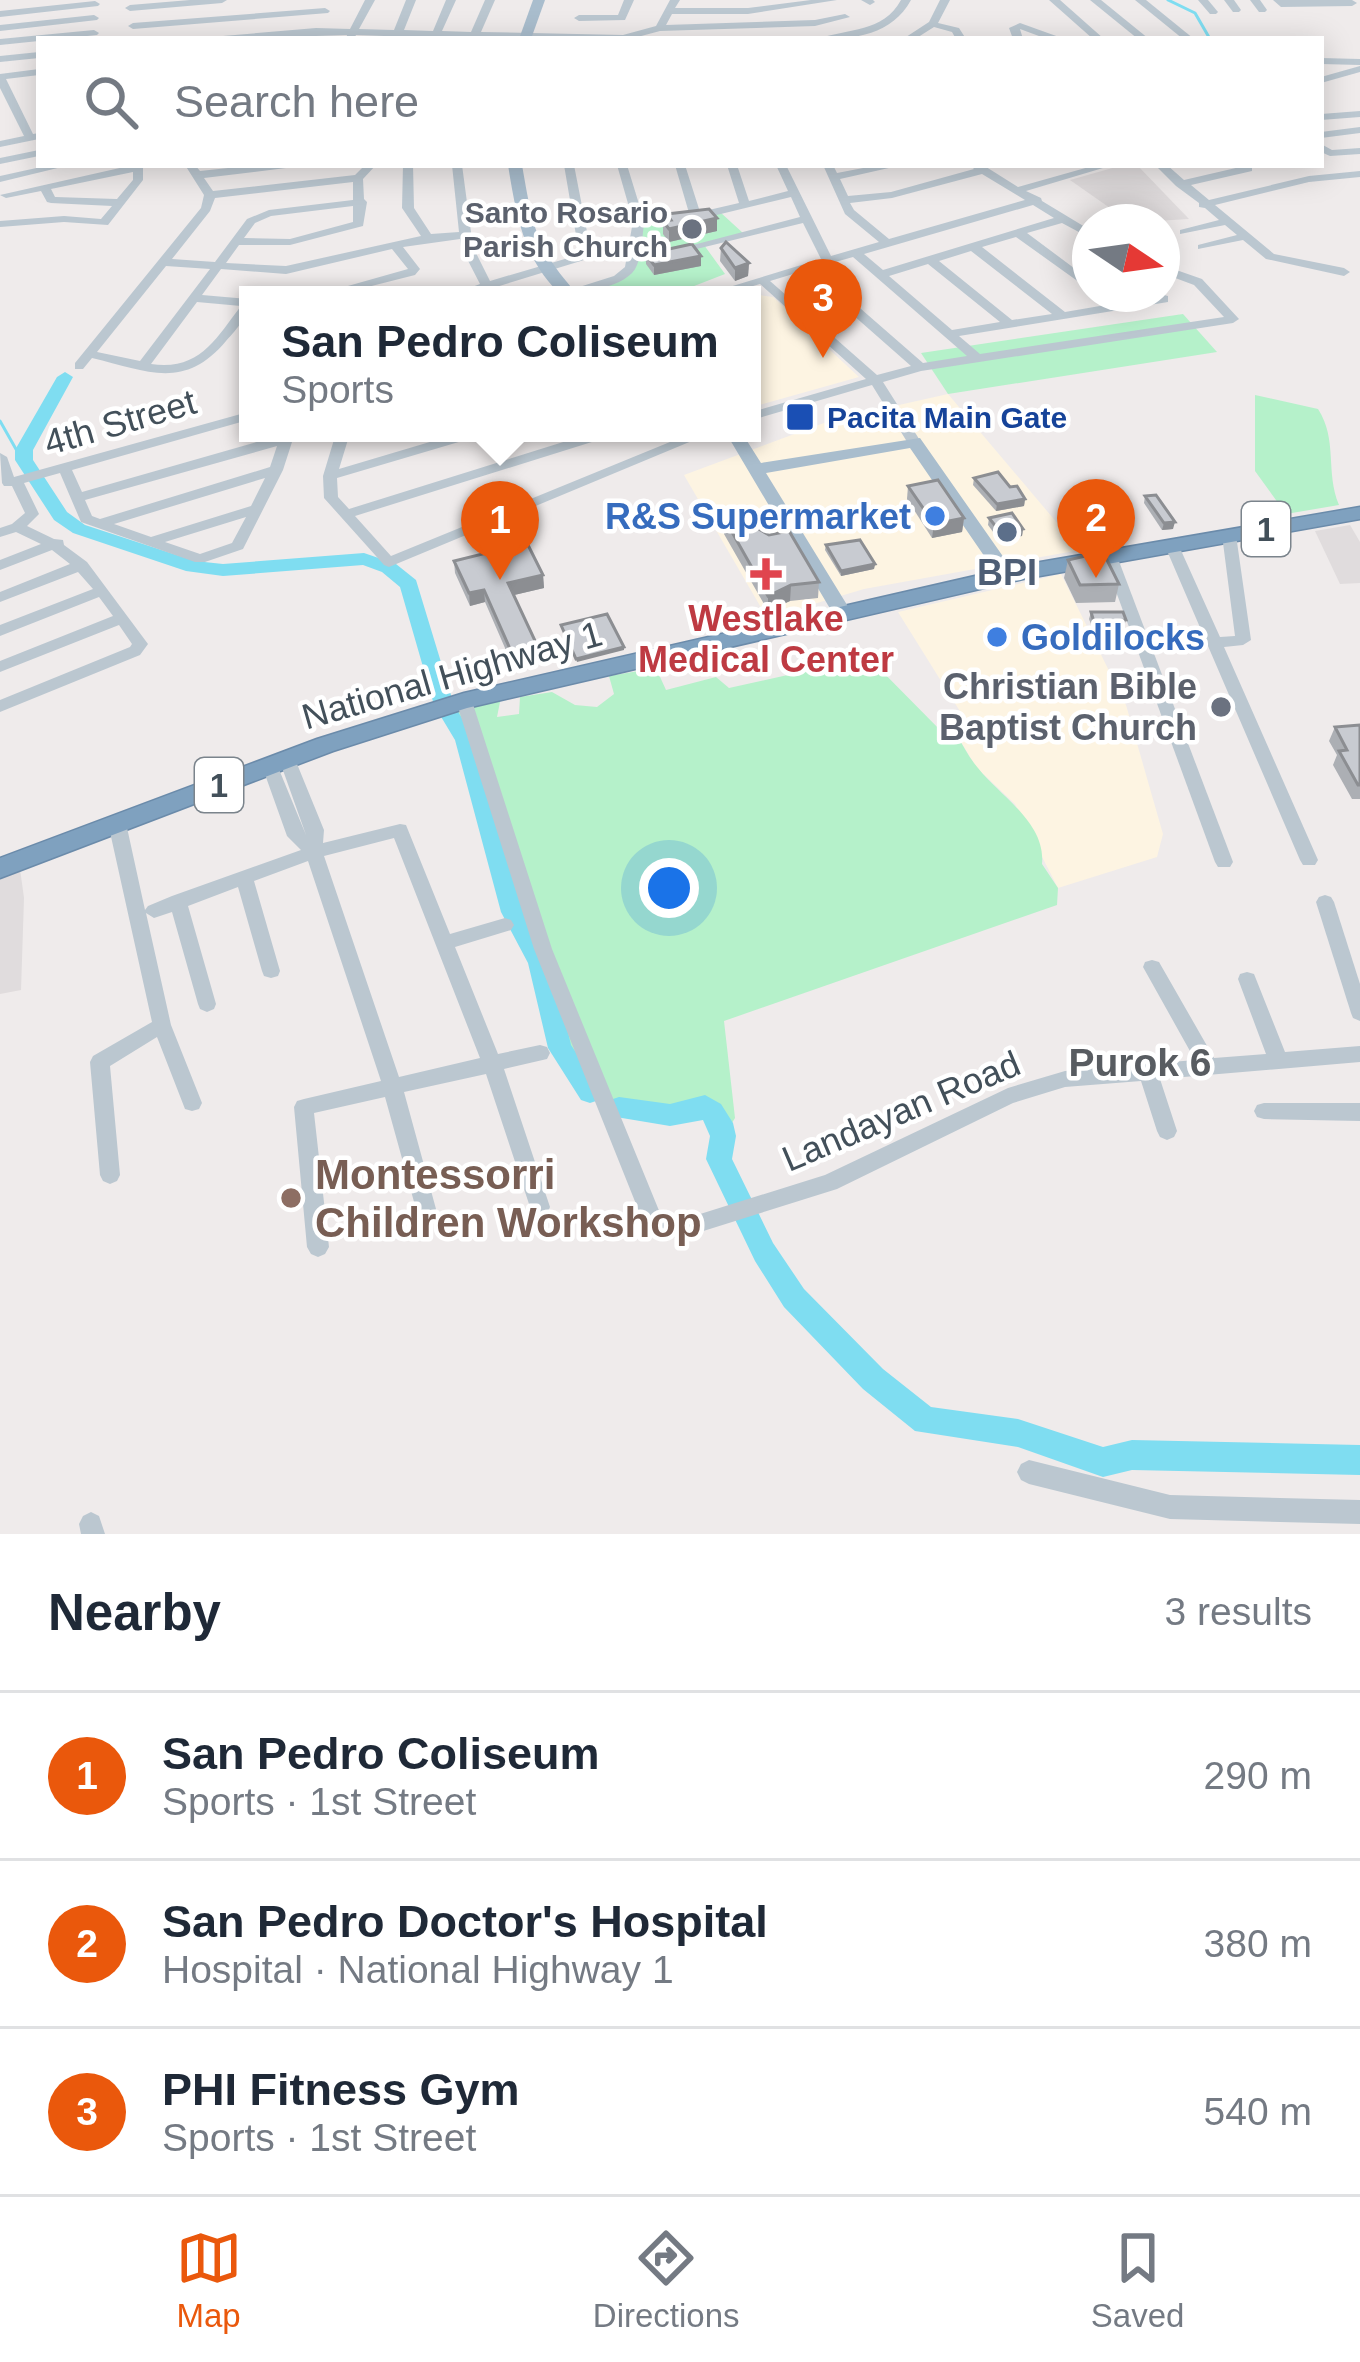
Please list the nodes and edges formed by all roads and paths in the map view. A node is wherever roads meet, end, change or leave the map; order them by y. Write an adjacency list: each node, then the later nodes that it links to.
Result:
1 (222, 0): 19 (street)
2 (370, 0): 35 (street)
3 (411, 0): 33 (street)
4 (451, 0): 34 (street)
5 (490, 0): 41 (street)
6 (539, 0): 42 (main road)
7 (585, 0): 25 (street)
8 (629, 0): 25 (street)
9 (906, 0): 46 (street)
10 (945, 0): 27 (street)
11 (1054, 0): 36 (street)
12 (1095, 0): 29 (street)
13 (1141, 0): 50 (street)
14 (1203, 0): 22 (street)
15 (1278, 0): 16 (street)
16 (1350, 0)
17 (827, 1): 21 (street); 24 (street)
18 (94, 2): 23 (street); 26 (street)
19 (130, 4): 28 (street)
20 (328, 5): 28 (street); 32 (street)
21 (673, 6): 31 (street)
22 (1213, 12)
23 (0, 14)
24 (845, 17): 31 (street); 45 (street)
25 (579, 18): 43 (street)
26 (94, 19): 30 (street); 37 (street)
27 (933, 24): 47 (street); 48 (street)
28 (133, 26): 38 (street)
29 (1129, 27): 36 (street); 49 (street)
30 (0, 28)
31 (660, 28): 44 (street)
32 (316, 31): 35 (street); 39 (street)
33 (398, 33): 34 (street); 35 (street)
34 (436, 34): 40 (street)
35 (352, 35)
36 (1095, 35)
37 (94, 36)
38 (134, 36)
39 (258, 36)
40 (461, 36)
41 (474, 36)
42 (527, 36)
43 (574, 36)
44 (627, 36)
45 (857, 36)
46 (860, 36)
47 (913, 36)
48 (960, 36)
49 (1140, 36)
50 (1185, 36)
51 (36, 40): 52 (street)
52 (0, 43)
53 (36, 55): 54 (street)
54 (0, 59)
55 (1324, 61): 56 (street)
56 (1360, 65): 59 (street)
57 (36, 73): 58 (street)
58 (0, 78): 66 (street)
59 (1324, 79)
60 (1360, 103): 62 (street)
61 (1360, 113): 62 (street)
62 (1343, 115): 63 (street)
63 (1324, 117)
64 (1360, 130): 65 (street)
65 (1324, 135)
66 (35, 137): 67 (street)
67 (0, 144)
68 (1324, 149): 69 (street)
69 (1360, 151)
70 (36, 154): 71 (street)
71 (0, 161)
72 (56, 168): 98 (street)
73 (130, 168): 99 (street)
74 (138, 168): 106 (street)
75 (231, 168): 92 (street)
76 (368, 168): 95 (street)
77 (408, 168): 121 (street)
78 (457, 168): 119 (street)
79 (516, 168): 136 (main road)
80 (569, 168): 136 (street)
81 (623, 168): 113 (street)
82 (681, 168): 109 (street)
83 (733, 168): 107 (street)
84 (782, 168): 101 (street)
85 (864, 168): 93 (street)
86 (976, 168): 103 (street)
87 (981, 168): 100 (street)
88 (1097, 168): 100 (street)
89 (1163, 168): 97 (street)
90 (1247, 168): 97 (street)
91 (1297, 168): 96 (street)
92 (194, 170): 102 (street)
93 (830, 171): 103 (street)
94 (1360, 174): 96 (street)
95 (358, 178): 102 (street); 105 (street)
96 (1310, 179): 108 (street)
97 (1180, 184): 108 (street)
98 (2, 186): 99 (street); 112 (street)
99 (45, 188): 106 (street)
100 (1019, 190): 104 (street)
101 (791, 194): 107 (street); 111 (street)
102 (210, 195): 132 (street)
103 (844, 200): 123 (street)
104 (1037, 200): 110 (street); 123 (street)
105 (362, 202): 122 (street); 122 (street)
106 (122, 203): 112 (street)
107 (745, 205): 109 (street)
108 (1203, 205): 114 (street)
109 (695, 217): 113 (street)
110 (1065, 218): 115 (street); 118 (street)
111 (804, 219): 130 (street); 133 (street)
112 (19, 221): 116 (street)
113 (639, 221): 130 (street)
114 (1224, 222): 117 (street); 120 (street)
115 (1072, 223)
116 (0, 224)
117 (1184, 232)
118 (1020, 234): 126 (street); 138 (street)
119 (465, 235): 121 (street); 143 (street)
120 (1243, 237): 125 (street); 127 (street)
121 (428, 238): 124 (street)
122 (237, 241): 134 (street)
123 (887, 243): 128 (street)
124 (395, 245): 134 (street); 142 (street)
125 (1202, 247)
126 (975, 248): 131 (street); 155 (street)
127 (1261, 251): 129 (street); 137 (street)
128 (856, 253): 133 (street); 139 (street)
129 (1240, 256)
130 (636, 258): 146 (street)
131 (931, 260): 139 (street); 156 (street)
132 (162, 262): 134 (street); 159 (street)
133 (828, 262): 135 (street)
134 (217, 267): 150 (street)
135 (806, 268): 141 (street); 163 (street)
136 (544, 272): 144 (street); 145 (main road)
137 (1343, 272)
138 (1072, 273)
139 (880, 275): 158 (street)
140 (1180, 276): 157 (street)
141 (762, 280): 147 (street); 149 (street)
142 (357, 286)
143 (487, 286)
144 (492, 286)
145 (558, 286)
146 (592, 286)
147 (738, 286)
148 (761, 293): 149 (street)
149 (781, 296): 164 (street)
150 (194, 298): 151 (street); 161 (street)
151 (239, 303)
152 (1092, 312): 155 (street)
153 (1174, 312): 157 (street)
154 (239, 316): 161 (street)
155 (1063, 316): 156 (street)
156 (1007, 322): 158 (street)
157 (1186, 326): 160 (street)
158 (950, 334): 160 (street)
159 (89, 354): 161 (street); 162 (street)
160 (978, 359): 163 (street)
161 (144, 365)
162 (79, 367)
163 (920, 367): 164 (street)
164 (875, 380): 165 (street); 174 (street)
165 (761, 413)
166 (239, 419): 178 (street, 4th Street)
167 (272, 442): 181 (street)
168 (285, 442): 177 (street)
169 (340, 442): 179 (street)
170 (444, 442): 179 (street)
171 (577, 442): 184 (street)
172 (682, 442): 184 (street)
173 (740, 442): 176 (main road)
174 (914, 442): 176 (main road); 194 (main road)
175 (0, 458): 180 (street)
176 (757, 469): 197 (main road)
177 (276, 470): 182 (street); 185 (street)
178 (64, 472): 180 (street, 4th Street); 181 (street)
179 (330, 476): 184 (street)
180 (13, 485): 186 (street)
181 (76, 498): 185 (street)
182 (258, 508): 188 (street); 188 (street)
183 (1360, 513): 187 (highway, National Highway 1 / 1)
184 (345, 515)
185 (97, 524): 188 (street)
186 (8, 530): 189 (street)
187 (1228, 535): 190 (highway, National Highway 1 / 1); 200 (street)
188 (149, 542)
189 (58, 543): 192 (street); 193 (street)
190 (1172, 546): 191 (highway, National Highway 1 / 1); 200 (street)
191 (1110, 556): 194 (highway, National Highway 1 / 1); 208 (street)
192 (0, 565)
193 (82, 565): 195 (street); 196 (street)
194 (1007, 575): 197 (highway, National Highway 1 / 1)
195 (101, 591): 198 (street); 199 (street)
196 (0, 597)
197 (842, 613): 202 (highway, National Highway 1 / 1)
198 (122, 619): 201 (street); 203 (street)
199 (0, 631)
200 (1215, 644): 207 (street)
201 (0, 667)
202 (452, 705): 204 (highway, National Highway 1 / 1); 227 (street, Landayan Road)
203 (0, 706)
204 (279, 762): 205 (highway, National Highway 1 / 1); 206 (street)
205 (117, 824): 209 (highway, National Highway 1 / 1); 221 (street)
206 (314, 852): 210 (street); 215 (street); 228 (street)
207 (1310, 860)
208 (1224, 862)
209 (0, 868)
210 (244, 877): 211 (street); 217 (street)
211 (178, 901): 213 (street); 219 (street)
212 (1325, 902): 220 (street)
213 (154, 910)
214 (505, 926): 215 (street)
215 (445, 943): 225 (street)
216 (1152, 968): 226 (street)
217 (271, 971)
218 (1247, 979): 224 (street)
219 (207, 1004)
220 (1360, 1013)
221 (162, 1025): 229 (street); 233 (street)
222 (540, 1053): 225 (street)
223 (1360, 1054): 224 (street, Landayan Road)
224 (1278, 1060): 226 (street, Landayan Road)
225 (493, 1066): 228 (street); 234 (street)
226 (1208, 1066): 227 (street, Landayan Road)
227 (1148, 1071): 232 (street)
228 (392, 1086): 235 (street); 236 (street)
229 (192, 1103)
230 (1264, 1111): 231 (street)
231 (1360, 1112)
232 (1167, 1131)
233 (110, 1175)
234 (540, 1207)
235 (426, 1209)
236 (317, 1247)
237 (1029, 1472): 238 (street)
238 (1360, 1512)

